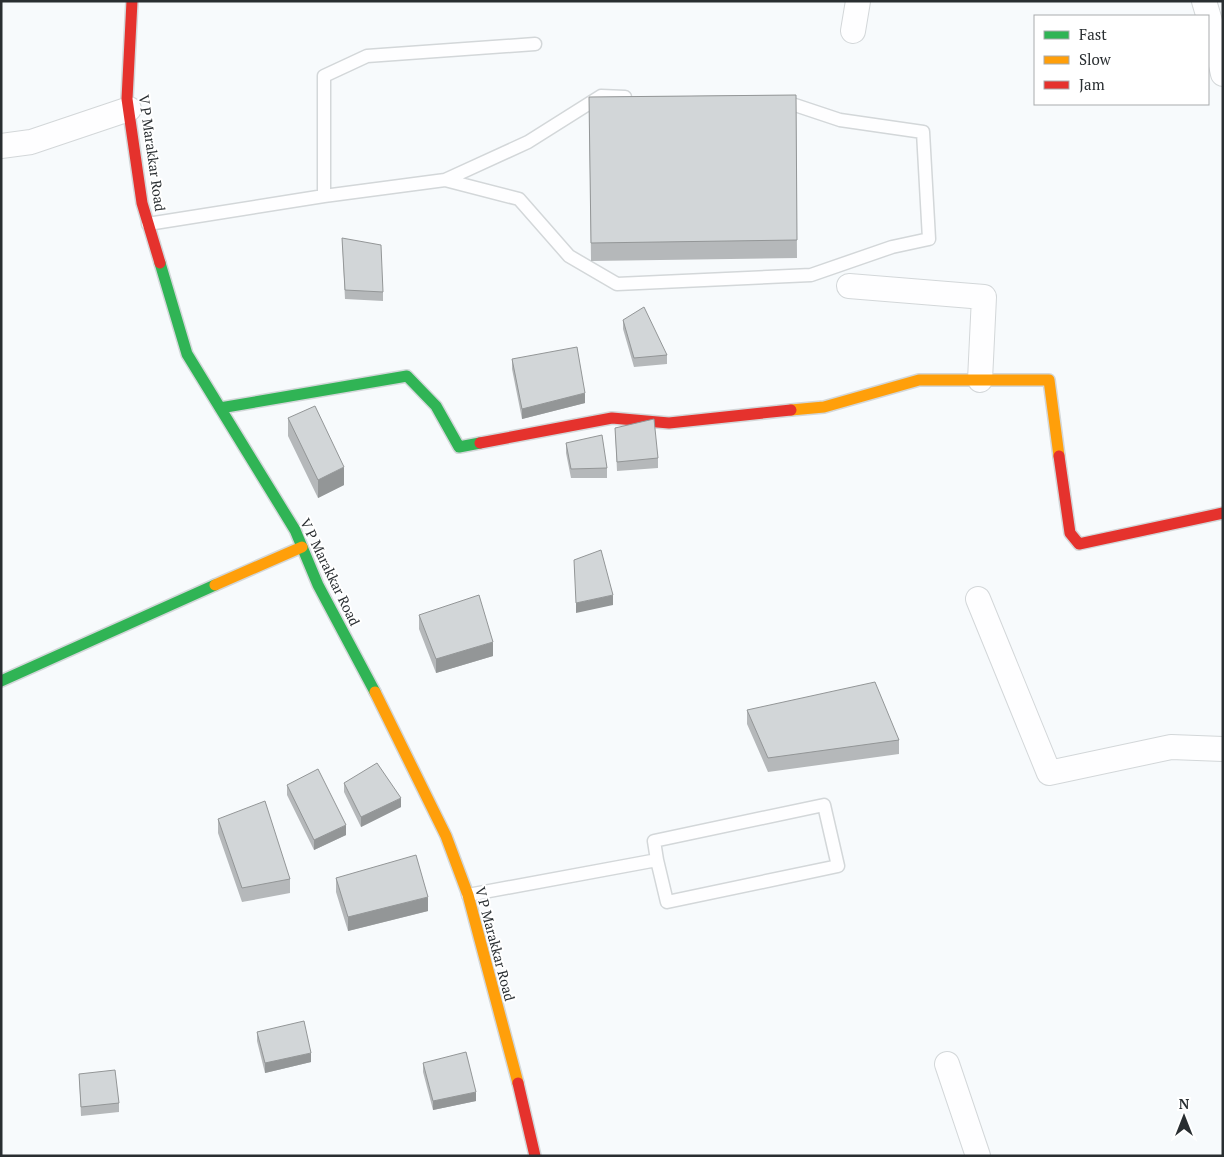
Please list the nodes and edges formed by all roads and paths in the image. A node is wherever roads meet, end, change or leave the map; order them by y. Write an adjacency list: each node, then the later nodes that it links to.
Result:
1 (132, 1): 11 (street, V P Marakkar Road)
2 (858, 1): 6 (street)
3 (1204, 1): 4 (street)
4 (1208, 15)
5 (1209, 18): 8 (street)
6 (853, 31)
7 (535, 44): 14 (lane)
8 (1223, 74)
9 (639, 98): 13 (lane)
10 (764, 103): 13 (lane)
11 (128, 109): 12 (street); 15 (street, V P Marakkar Road)
12 (1, 146)
13 (445, 180): 14 (lane)
14 (324, 196): 15 (lane)
15 (148, 224): 18 (street, V P Marakkar Road)
16 (849, 286): 17 (street)
17 (980, 380): 18 (street); 19 (street)
18 (220, 408): 20 (street, V P Marakkar Road)
19 (1223, 513)
20 (302, 547): 22 (street); 25 (street, V P Marakkar Road)
21 (978, 599): 23 (street)
22 (1, 681)
23 (1223, 749)
24 (657, 860): 24 (lane); 25 (lane)
25 (468, 895): 27 (street, V P Marakkar Road)
26 (947, 1064): 28 (street)
27 (535, 1156)
28 (978, 1156)

